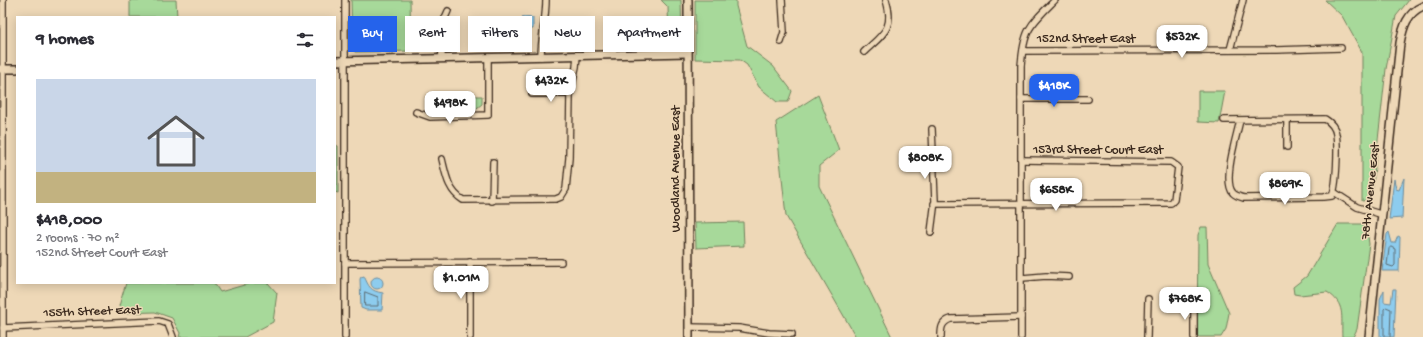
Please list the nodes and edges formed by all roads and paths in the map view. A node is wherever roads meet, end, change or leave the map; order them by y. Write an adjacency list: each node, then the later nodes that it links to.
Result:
1 (3, 0): 23 (street)
2 (345, 0): 22 (street)
3 (546, 0): 18 (street)
4 (688, 0): 16 (street, Woodland Avenue East)
5 (782, 0): 11 (street)
6 (886, 0): 15 (street)
7 (1055, 0): 14 (street)
8 (1243, 0): 13 (street)
9 (1423, 6): 42 (street, 78th Avenue East)
10 (448, 11): 20 (street)
11 (781, 42)
12 (1341, 48): 13 (street, 152nd Street East)
13 (1230, 50): 14 (street, 152nd Street East)
14 (1022, 51): 27 (street)
15 (864, 52)
16 (688, 53): 17 (street); 52 (street, Woodland Avenue East)
17 (577, 55): 18 (street); 26 (street)
18 (541, 57): 19 (street)
19 (488, 58): 20 (street); 29 (street)
20 (442, 59): 22 (street)
21 (336, 61): 22 (street)
22 (345, 61): 46 (street)
23 (1, 69): 24 (street); 53 (street)
24 (16, 69)
25 (532, 94): 26 (street)
26 (570, 94): 39 (street)
27 (1021, 99): 28 (street); 36 (street)
28 (1088, 99)
29 (416, 112)
30 (1224, 120): 31 (street)
31 (1240, 120): 32 (street); 38 (street)
32 (1287, 120): 34 (street); 38 (street)
33 (932, 129): 40 (street)
34 (1287, 147)
35 (442, 160): 39 (street)
36 (1022, 160): 41 (street); 41 (street, 153rd Street Court East)
37 (492, 162): 39 (street)
38 (1334, 192): 42 (street)
39 (492, 201)
40 (934, 204): 41 (street); 43 (street)
41 (1022, 205): 48 (street)
42 (1380, 214): 55 (street, 78th Avenue East)
43 (931, 232)
44 (470, 262): 45 (street); 46 (street); 59 (street)
45 (561, 262)
46 (345, 263): 58 (street)
47 (1069, 277): 48 (street)
48 (1022, 278): 51 (street)
49 (1148, 299): 63 (street)
50 (1194, 305): 64 (street)
51 (1021, 317): 61 (street); 62 (street)
52 (689, 327): 54 (street); 60 (street, Woodland Avenue East)
53 (3, 328): 56 (street); 57 (street, 155th Street East)
54 (792, 334)
55 (1368, 334)
56 (3, 337)
57 (173, 337)
58 (345, 337)
59 (470, 337)
60 (689, 337)
61 (941, 337)
62 (1021, 337)
63 (1147, 337)
64 (1194, 337)

